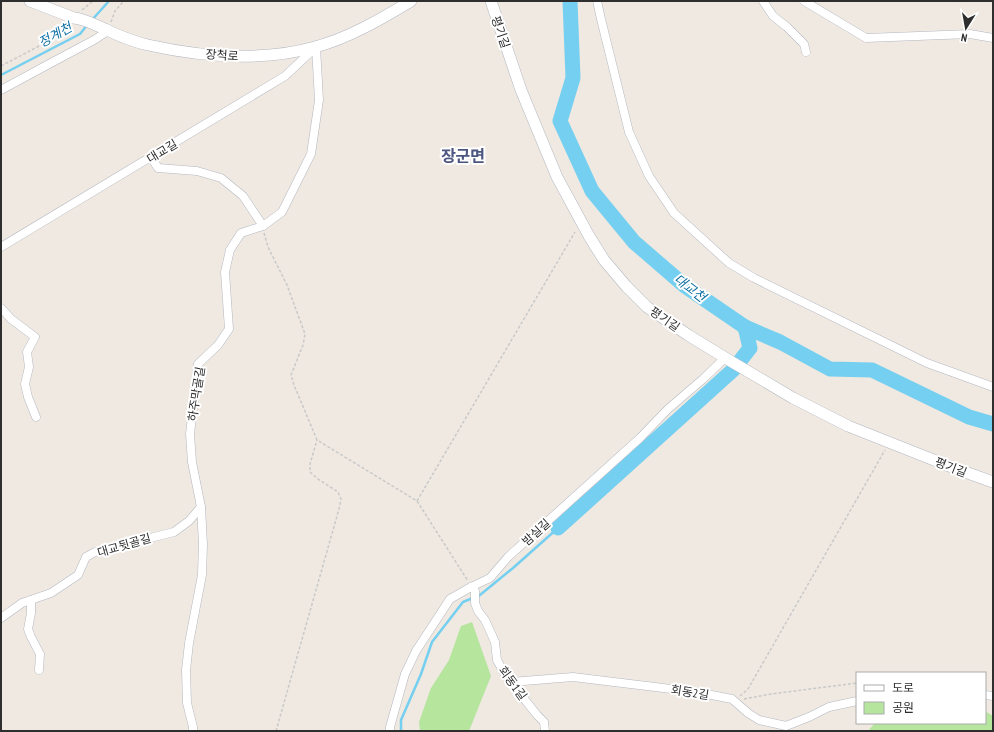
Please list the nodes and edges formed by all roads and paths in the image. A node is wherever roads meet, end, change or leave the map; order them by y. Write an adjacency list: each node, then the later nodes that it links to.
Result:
1 (30, 1): 9 (main road, 장척로)
2 (93, 1): 9 (path)
3 (124, 1): 10 (path)
4 (411, 1): 12 (main road, 장척로)
5 (491, 1): 17 (main road, 평기길)
6 (597, 1): 22 (street)
7 (763, 1): 13 (street)
8 (804, 1): 11 (street)
9 (77, 18): 10 (main road, 장척로); 14 (path)
10 (104, 29): 12 (main road, 장척로); 15 (street)
11 (993, 38)
12 (316, 47): 16 (street, 대교길); 18 (street, 하주막골길)
13 (806, 52)
14 (1, 66)
15 (1, 90)
16 (151, 157): 18 (street); 19 (street, 대교길)
17 (581, 222): 21 (main road, 평기길); 27 (path)
18 (262, 226): 24 (path); 28 (street, 하주막골길)
19 (1, 247)
20 (1, 308): 23 (street)
21 (733, 363): 25 (main road, 평기길); 29 (street, 밤실길)
22 (993, 388)
23 (36, 417)
24 (317, 440): 27 (path); 38 (path)
25 (890, 442): 26 (main road, 평기길); 35 (path)
26 (993, 482)
27 (417, 501): 29 (path)
28 (201, 507): 30 (street, 대교뒷골길); 37 (street, 하주막골길)
29 (473, 589): 33 (street, 회동1길); 39 (street, 밤실길)
30 (31, 600): 31 (street, 대교뒷골길); 32 (street)
31 (1, 618)
32 (39, 670)
33 (511, 682): 35 (street, 회동2길); 40 (street, 회동1길)
34 (856, 683): 35 (path)
35 (734, 701): 36 (street, 회동2길)
36 (856, 701)
37 (193, 731)
38 (276, 731)
39 (390, 731)
40 (545, 731)

